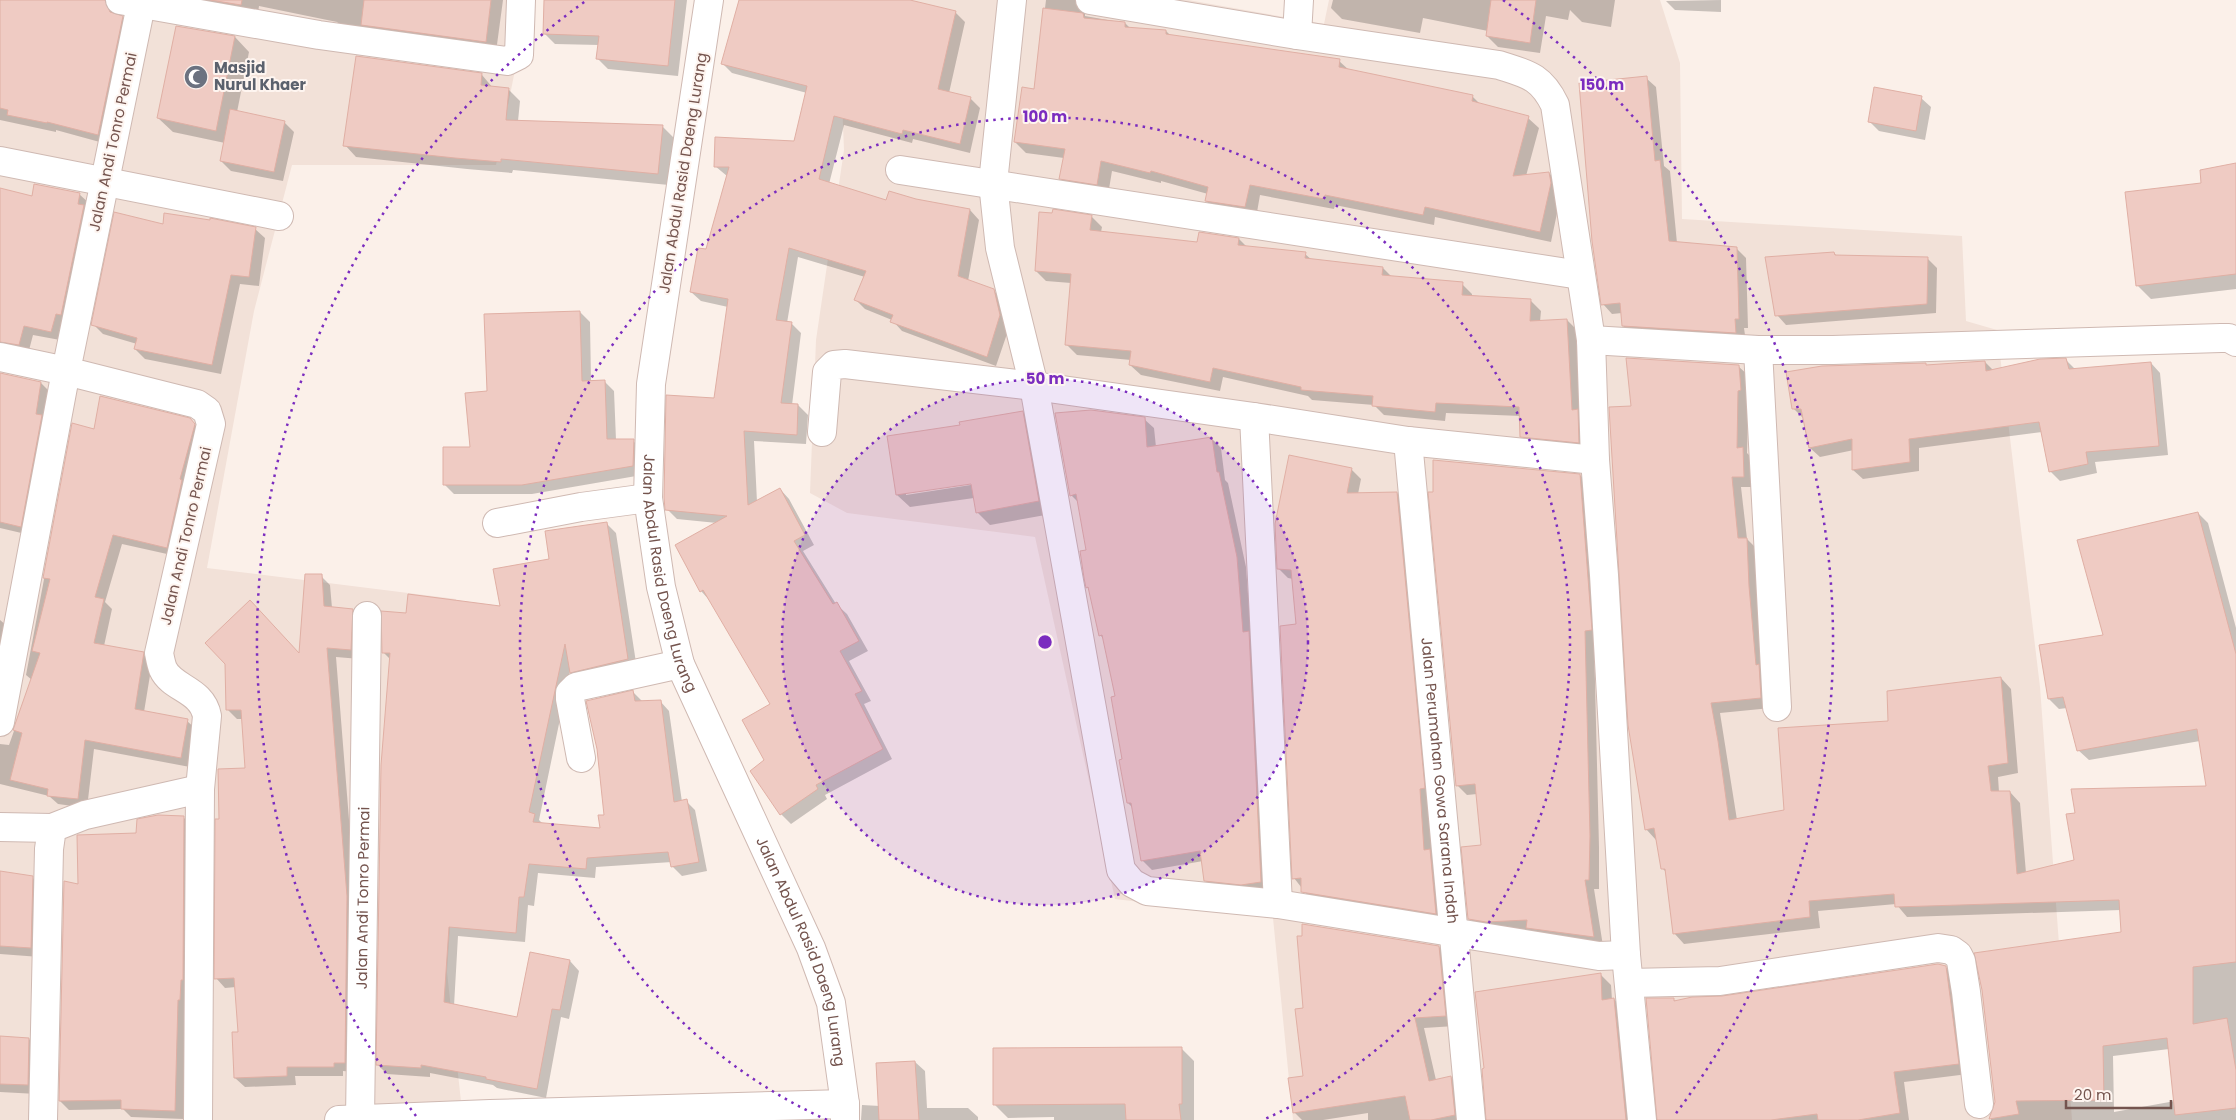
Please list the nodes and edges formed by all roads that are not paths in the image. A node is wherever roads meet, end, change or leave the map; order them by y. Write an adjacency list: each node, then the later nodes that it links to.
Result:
1 (522, 0): 6 (street)
2 (710, 0): 24 (street, Jalan Abdul Rasid Daeng Lurang)
3 (1012, 0): 11 (street)
4 (1090, 0): 7 (street)
5 (1298, 0): 7 (street)
6 (134, 2): 10 (street, Jalan Andi Tonro Permai)
7 (1297, 34): 13 (street)
8 (0, 162): 10 (street)
9 (900, 170): 11 (street)
10 (105, 181): 12 (street); 18 (street, Jalan Andi Tonro Permai)
11 (993, 183): 13 (street); 19 (street)
12 (279, 216)
13 (1580, 275): 14 (street)
14 (1590, 340): 16 (street); 23 (street)
15 (2236, 342): 16 (street)
16 (1758, 350): 28 (street)
17 (0, 357): 18 (street, Jalan Andi Tonro Permai)
18 (66, 371): 29 (street); 31 (street, Jalan Andi Tonro Permai)
19 (1034, 386): 20 (street); 21 (street); 34 (street)
20 (1254, 417): 22 (street); 34 (street)
21 (822, 432)
22 (1408, 441): 23 (street); 35 (street, Jalan Perumahan Gowa Sarana Indah)
23 (1595, 460): 36 (street)
24 (648, 498): 25 (street); 27 (street, Jalan Abdul Rasid Daeng Lurang)
25 (497, 523)
26 (367, 616): 42 (street, Jalan Andi Tonro Permai)
27 (680, 664): 30 (street); 39 (street, Jalan Abdul Rasid Daeng Lurang)
28 (1777, 707)
29 (0, 722)
30 (581, 758)
31 (200, 789): 33 (street); 41 (street, Jalan Andi Tonro Permai)
32 (0, 827): 33 (street)
33 (52, 828): 40 (street)
34 (1278, 904): 35 (street)
35 (1452, 933): 36 (street); 43 (street, Jalan Perumahan Gowa Sarana Indah)
36 (1626, 955): 37 (street)
37 (1629, 983): 38 (street); 44 (street)
38 (1979, 1104)
39 (845, 1112): 42 (street)
40 (43, 1120)
41 (198, 1120)
42 (353, 1120)
43 (1470, 1120)
44 (1642, 1120)

